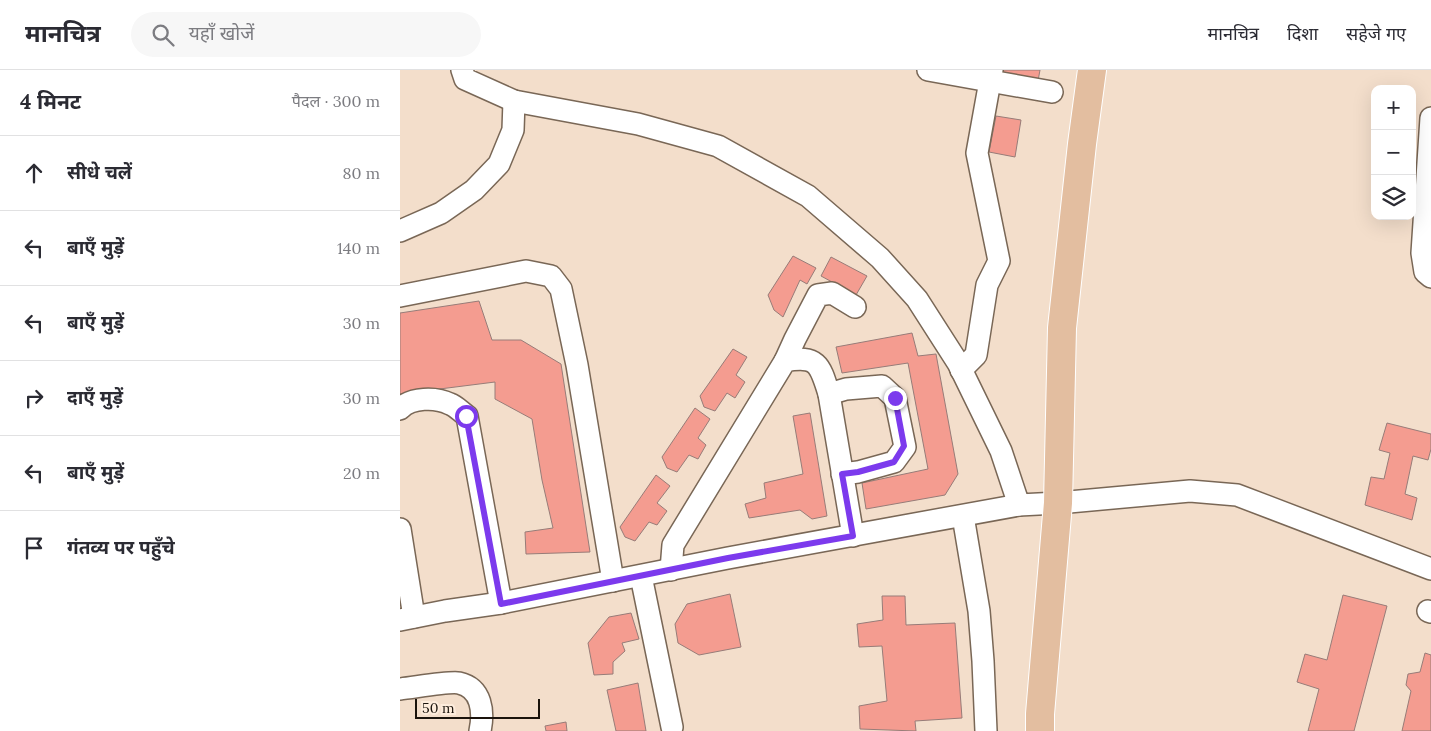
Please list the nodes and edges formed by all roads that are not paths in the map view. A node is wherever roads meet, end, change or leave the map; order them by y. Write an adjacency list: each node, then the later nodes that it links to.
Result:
1 (462, 70): 6 (street)
2 (928, 70): 4 (street)
3 (1092, 70): 17 (main road)
4 (991, 75): 5 (street); 13 (street)
5 (1052, 92)
6 (514, 101): 8 (street); 13 (street)
7 (1431, 118): 9 (street)
8 (400, 231)
9 (1431, 277)
10 (400, 296): 25 (street)
11 (856, 307): 12 (street)
12 (785, 361): 14 (street); 23 (street)
13 (961, 370): 18 (street)
14 (829, 394): 16 (street); 16 (street)
15 (400, 410): 26 (street)
16 (842, 474): 21 (street)
17 (1058, 503): 18 (street); 22 (street); 32 (main road)
18 (1019, 505): 19 (street)
19 (963, 516): 21 (street); 31 (street)
20 (400, 529): 27 (street)
21 (853, 536): 23 (street)
22 (1431, 569)
23 (671, 570): 24 (street)
24 (641, 576): 25 (street); 29 (street)
25 (613, 581): 26 (street)
26 (501, 604): 27 (street)
27 (407, 619)
28 (400, 689): 30 (street)
29 (672, 727)
30 (480, 731)
31 (986, 731)
32 (1040, 731)

